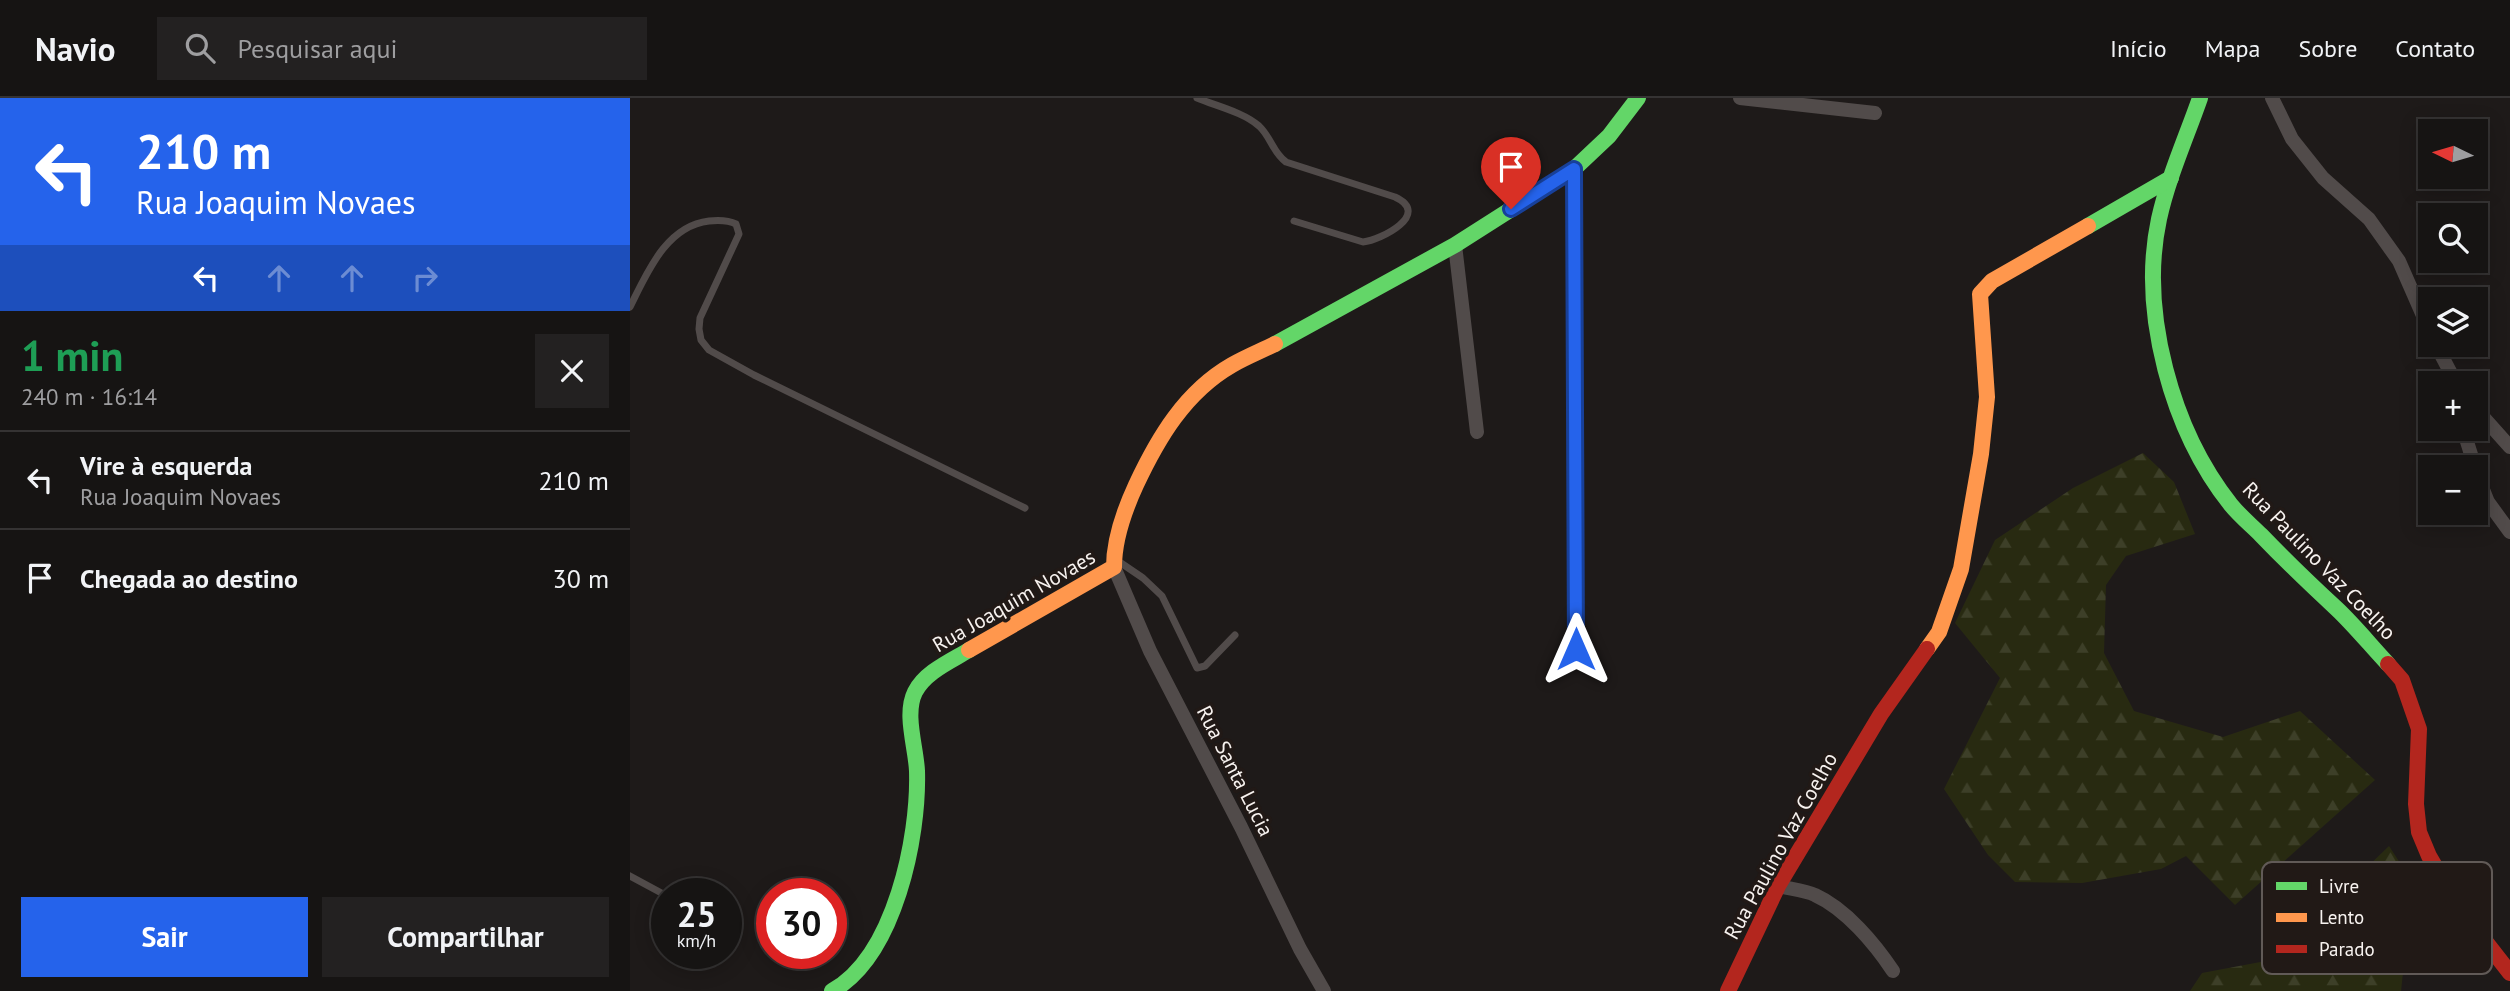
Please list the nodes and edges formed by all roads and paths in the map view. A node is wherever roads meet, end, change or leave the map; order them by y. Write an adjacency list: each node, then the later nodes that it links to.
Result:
1 (1197, 98): 9 (lane)
2 (1638, 98): 7 (street, Rua Joaquim Novaes)
3 (1740, 98): 6 (street)
4 (2200, 98): 8 (street)
5 (2272, 98): 11 (street)
6 (1875, 113)
7 (1574, 169): 10 (street, Rua Joaquim Novaes); 21 (street)
8 (2171, 178): 22 (street, Rua Paulino Vaz Coelho); 24 (street, Rua Paulino Vaz Coelho)
9 (1294, 221)
10 (1455, 245): 14 (street); 19 (street, Rua Joaquim Novaes)
11 (2418, 304)
12 (630, 307): 17 (lane)
13 (2488, 424): 15 (street)
14 (1477, 432)
15 (2510, 447)
16 (2488, 502): 18 (street)
17 (1025, 508)
18 (2510, 532)
19 (1114, 563): 20 (lane); 29 (street, Rua Joaquim Novaes); 30 (street, Rua Santa Lucia)
20 (1235, 635)
21 (1576, 649)
22 (2433, 862)
23 (630, 876): 25 (lane)
24 (1778, 886): 27 (street); 31 (street, Rua Paulino Vaz Coelho)
25 (651, 887)
26 (2492, 950): 28 (street, Rua Paulino Vaz Coelho)
27 (1893, 971)
28 (2510, 973)
29 (832, 991)
30 (1324, 991)
31 (1728, 991)

